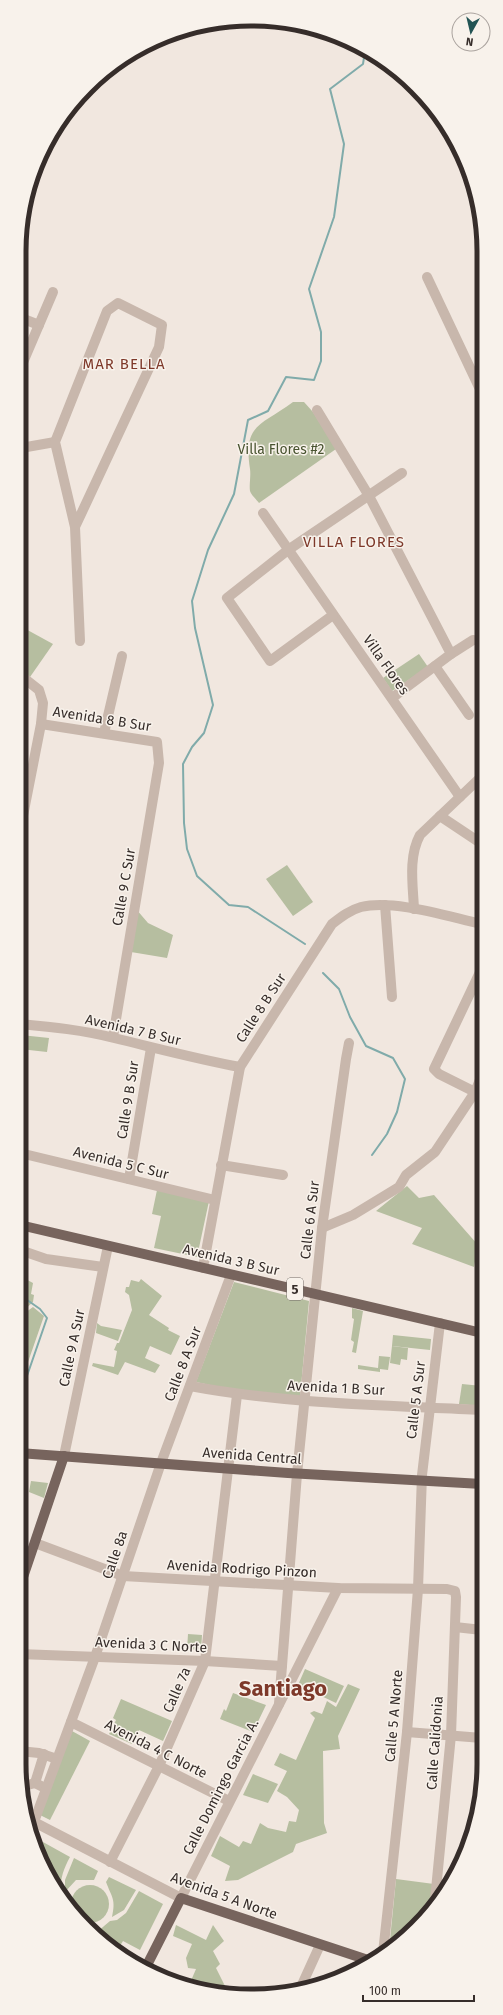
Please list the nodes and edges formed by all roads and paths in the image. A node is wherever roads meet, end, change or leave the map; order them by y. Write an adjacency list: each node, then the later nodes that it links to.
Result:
1 (427, 277): 6 (street)
2 (53, 292): 4 (street)
3 (26, 320): 4 (street)
4 (39, 325): 5 (street)
5 (26, 355)
6 (477, 383)
7 (317, 410): 11 (street)
8 (55, 442): 9 (street); 13 (street); 13 (street)
9 (26, 447)
10 (402, 472): 11 (street)
11 (369, 496): 14 (street); 18 (street)
12 (263, 512): 14 (street, Villa Flores)
13 (75, 527): 16 (street)
14 (288, 550): 15 (street, Villa Flores); 15 (street)
15 (333, 614): 22 (street, Villa Flores)
16 (80, 640)
17 (473, 640): 18 (street)
18 (451, 654): 20 (street)
19 (122, 656): 25 (street)
20 (435, 666): 22 (street); 23 (street)
21 (26, 680): 24 (street)
22 (392, 698): 28 (street, Villa Flores)
23 (469, 715)
24 (41, 724): 25 (street, Avenida 8 B Sur); 29 (street)
25 (104, 733): 26 (street, Avenida 8 B Sur)
26 (158, 742): 38 (street, Calle 9 C Sur)
27 (477, 781): 28 (street)
28 (460, 797): 30 (street)
29 (26, 800)
30 (440, 816): 31 (street); 33 (street)
31 (477, 841)
32 (385, 905): 33 (street, Calle 8 B Sur); 36 (street); 41 (street, Calle 8 B Sur)
33 (414, 909): 34 (street, Calle 8 B Sur)
34 (477, 923)
35 (477, 979): 43 (street)
36 (392, 997)
37 (26, 1024): 38 (street, Avenida 7 B Sur)
38 (113, 1037): 40 (street, Avenida 7 B Sur)
39 (350, 1043): 50 (street, Calle 6 A Sur)
40 (151, 1048): 41 (street, Avenida 7 B Sur); 47 (street, Calle 9 B Sur)
41 (240, 1067): 45 (street, Calle 8 B Sur)
42 (477, 1087): 43 (street)
43 (475, 1092): 50 (street)
44 (26, 1154): 47 (street, Avenida 5 C Sur)
45 (221, 1165): 46 (street); 48 (street, Calle 8 B Sur)
46 (282, 1175)
47 (129, 1179): 48 (street, Avenida 5 C Sur)
48 (215, 1200): 54 (street, Calle 8 B Sur)
49 (26, 1226): 51 (main road, Avenida 3 B Sur / 5)
50 (322, 1228): 56 (street, Calle 6 A Sur)
51 (108, 1246): 53 (street, Calle 9 A Sur); 54 (main road, Avenida 3 B Sur / 5)
52 (26, 1252): 53 (street)
53 (104, 1267): 65 (street, Calle 9 A Sur)
54 (203, 1268): 55 (main road, Avenida 3 B Sur / 5)
55 (232, 1275): 56 (main road, Avenida 3 B Sur / 5); 59 (street, Calle 8 A Sur)
56 (316, 1294): 57 (main road, Avenida 3 B Sur / 5); 61 (street, Calle 6 A Sur)
57 (440, 1323): 58 (main road, Avenida 3 B Sur / 5); 62 (street, Calle 5 A Sur)
58 (477, 1332)
59 (190, 1386): 60 (street, Avenida 1 B Sur); 66 (street, Calle 8 A Sur)
60 (237, 1395): 61 (street, Avenida 1 B Sur); 67 (street, Calle 7a)
61 (305, 1401): 62 (street, Avenida 1 B Sur); 68 (street, Calle 6 A Sur)
62 (430, 1408): 63 (street, Avenida 1 B Sur); 69 (street, Calle 5 A Sur)
63 (477, 1410)
64 (26, 1453): 65 (main road, Avenida Central)
65 (64, 1456): 66 (main road, Avenida Central); 71 (main road)
66 (161, 1463): 67 (main road, Avenida Central); 73 (street, Calle 8a)
67 (227, 1468): 68 (main road, Avenida Central); 74 (street, Calle 7a)
68 (297, 1474): 69 (main road, Avenida Central); 75 (street, Calle Domingo Garcia A.)
69 (421, 1481): 70 (main road, Avenida Central); 77 (street, Calle 5 A Norte)
70 (477, 1484)
71 (35, 1543): 72 (main road); 73 (street, Avenida Rodrigo Pinzon)
72 (26, 1569)
73 (123, 1576): 74 (street, Avenida Rodrigo Pinzon); 82 (street, Calle 8a)
74 (216, 1583): 75 (street, Avenida Rodrigo Pinzon); 83 (street, Calle 7a)
75 (288, 1586): 76 (street, Avenida Rodrigo Pinzon); 84 (street, Calle Domingo Garcia A.)
76 (338, 1588): 77 (street, Avenida Rodrigo Pinzon); 85 (street, Calle Domingo Garcia A.)
77 (418, 1589): 78 (street, Avenida Rodrigo Pinzon); 87 (street, Calle 5 A Norte)
78 (453, 1590): 79 (street, Calle Calidonia)
79 (455, 1627): 80 (street); 88 (street, Calle Calidonia)
80 (477, 1629)
81 (26, 1654): 82 (street, Avenida 3 C Norte)
82 (95, 1657): 83 (street, Avenida 3 C Norte); 86 (street, Calle 8a)
83 (205, 1661): 84 (street, Avenida 3 C Norte); 93 (street, Calle 7a)
84 (282, 1666): 85 (street, Calle Domingo Garcia A.)
85 (279, 1704): 97 (street, Calle Domingo Garcia A.)
86 (71, 1722): 92 (street, Calle 8a); 93 (street, Avenida 4 C Norte)
87 (407, 1732): 88 (street); 104 (street, Calle 5 A Norte)
88 (451, 1735): 89 (street); 101 (street, Calle Calidonia)
89 (477, 1738)
90 (26, 1752): 91 (street)
91 (44, 1754): 92 (street); 94 (street)
92 (57, 1759): 96 (street, Calle 8a)
93 (159, 1766): 97 (street, Avenida 4 C Norte); 100 (street, Calle 7a)
94 (35, 1783): 95 (street); 96 (street)
95 (27, 1785)
96 (46, 1788): 98 (street, Calle 8a)
97 (229, 1802): 102 (street, Calle Domingo Garcia A.)
98 (34, 1822)
99 (35, 1826): 100 (street, Avenida 5 A Norte)
100 (110, 1862): 102 (street, Avenida 5 A Norte)
101 (436, 1893)
102 (181, 1898): 103 (main road, Avenida 5 A Norte); 106 (main road, Calle Domingo Garcia A.)
103 (320, 1944): 105 (main road, Avenida 5 A Norte); 107 (street)
104 (384, 1946)
105 (364, 1959)
106 (148, 1964)
107 (303, 1983)

